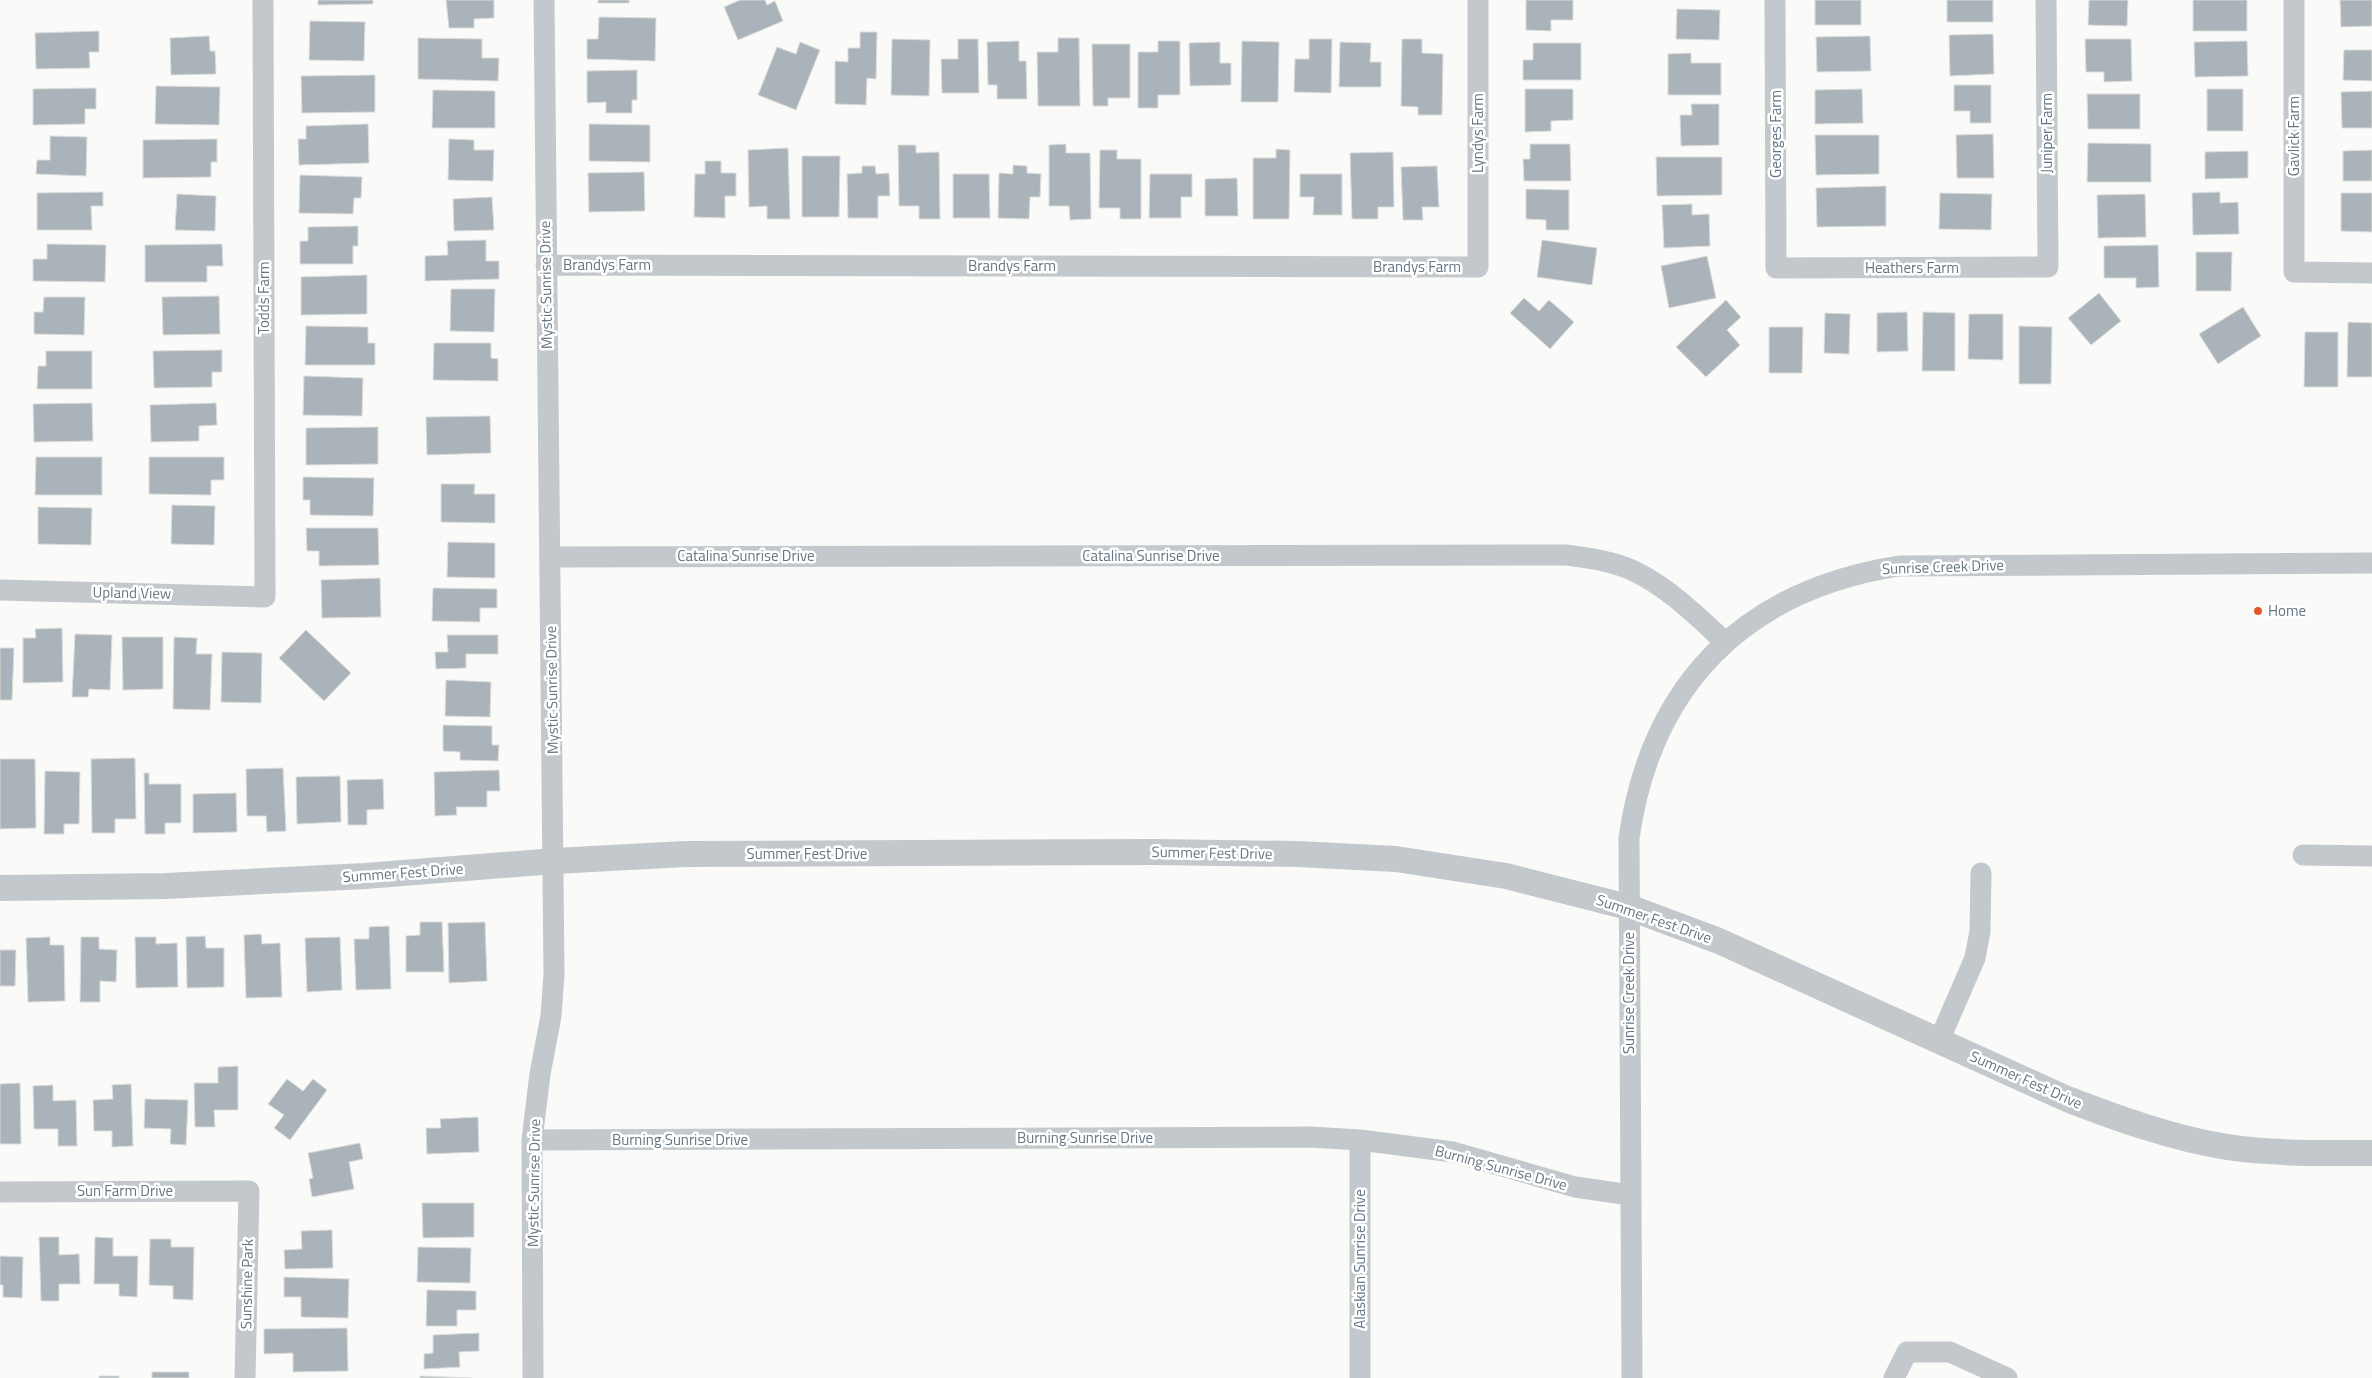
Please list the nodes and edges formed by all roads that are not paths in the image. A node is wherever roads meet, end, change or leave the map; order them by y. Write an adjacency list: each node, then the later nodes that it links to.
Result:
1 (264, 0): 15 (street, Todds Farm)
2 (544, 0): 7 (street, Mystic Sunrise Drive)
3 (1478, 0): 8 (street, Lyndys Farm)
4 (1775, 0): 10 (street, Georges Farm)
5 (2046, 0): 9 (street, Juniper Farm)
6 (2294, 0): 11 (street, Gavlick Farm)
7 (546, 265): 8 (street, Brandys Farm); 12 (street, Mystic Sunrise Drive)
8 (1478, 267)
9 (2048, 267): 10 (street, Heathers Farm)
10 (1776, 268)
11 (2372, 273)
12 (550, 557): 16 (street, Catalina Sunrise Drive); 19 (street, Mystic Sunrise Drive)
13 (2372, 563): 16 (street, Sunrise Creek Drive)
14 (0, 590): 15 (street, Upland View)
15 (265, 597)
16 (1725, 642): 22 (street, Sunrise Creek Drive)
17 (2303, 855): 18 (street)
18 (2372, 856)
19 (554, 861): 21 (street, Summer Fest Drive); 22 (street, Summer Fest Drive); 24 (street, Mystic Sunrise Drive)
20 (1981, 873): 23 (street)
21 (0, 888)
22 (1628, 907): 23 (street, Summer Fest Drive); 29 (street, Sunrise Creek Drive)
23 (1939, 1041): 26 (street, Summer Fest Drive)
24 (532, 1140): 25 (street, Burning Sunrise Drive); 31 (street, Mystic Sunrise Drive)
25 (1360, 1140): 29 (street, Burning Sunrise Drive); 32 (street, Alaskian Sunrise Drive)
26 (2372, 1154)
27 (249, 1191): 28 (street, Sun Farm Drive); 30 (street, Sunshine Park)
28 (0, 1192)
29 (1630, 1195): 33 (street, Sunrise Creek Drive)
30 (245, 1378)
31 (533, 1378)
32 (1360, 1378)
33 (1632, 1378)
34 (1894, 1378): 35 (street)
35 (2007, 1378)

